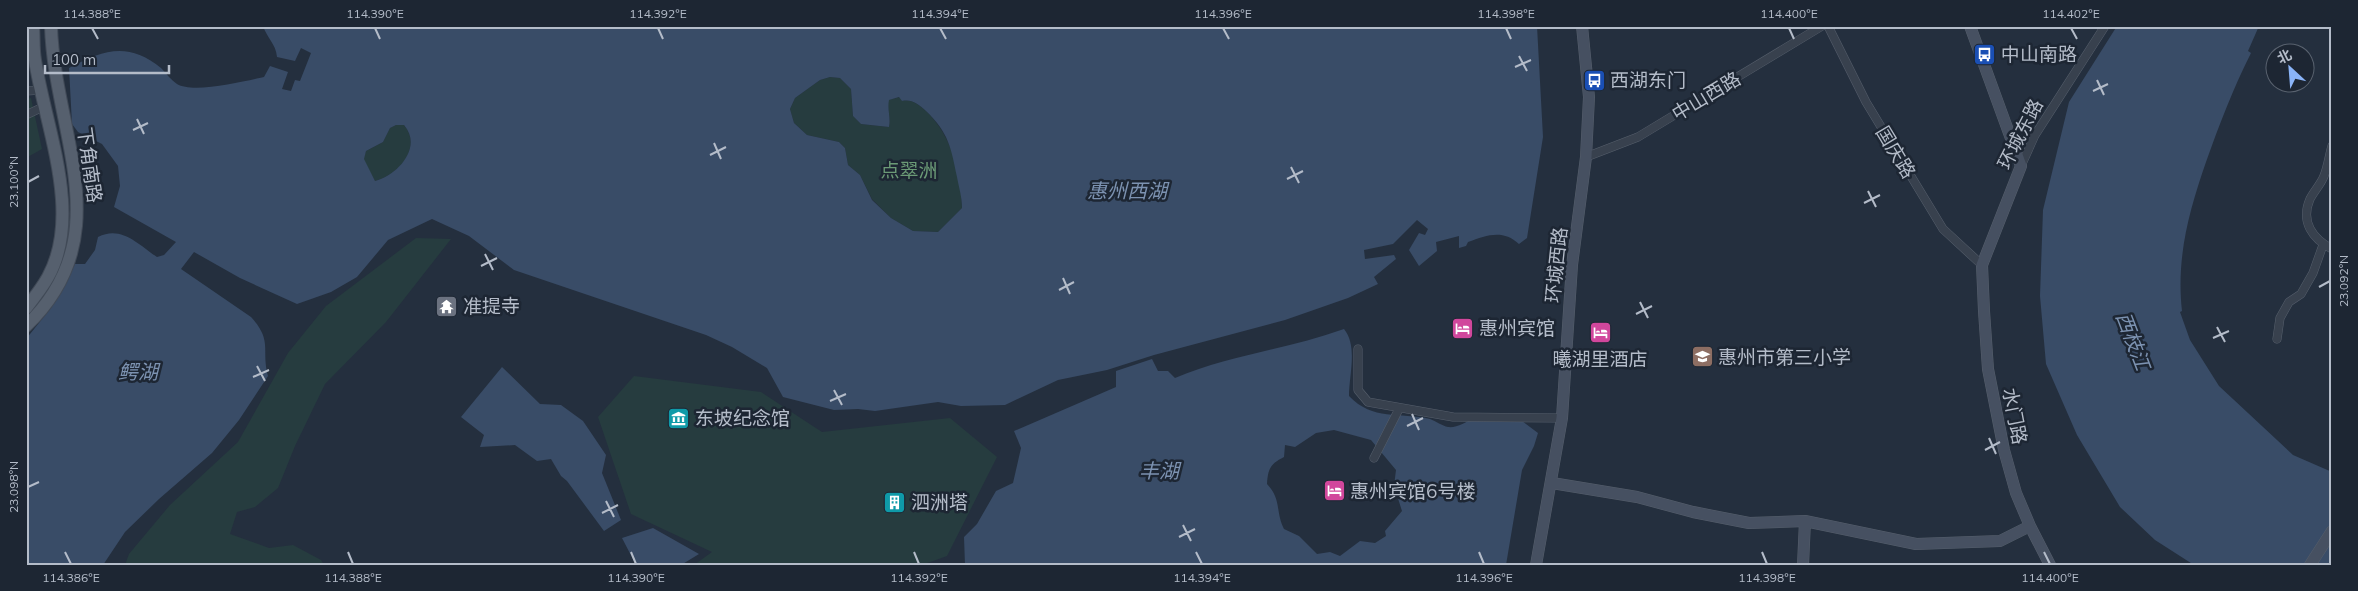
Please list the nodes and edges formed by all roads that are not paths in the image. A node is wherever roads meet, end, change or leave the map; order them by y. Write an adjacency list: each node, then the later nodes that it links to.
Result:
1 (33, 26): 8 (main road, 下角南路)
2 (51, 26): 19 (main road, 下角南路)
3 (1582, 26): 13 (street, 环城西路)
4 (1822, 26): 13 (street, 中山西路)
5 (1828, 26): 17 (street, 国庆路)
6 (1970, 26): 14 (street)
7 (2105, 26): 14 (street, 环城东路)
8 (41, 90): 9 (street); 10 (main road, 下角南路)
9 (26, 91)
10 (45, 106): 11 (street); 18 (main road, 下角南路)
11 (26, 115)
12 (2332, 146): 15 (street)
13 (1586, 157): 23 (street, 环城西路)
14 (2021, 166): 17 (street, 环城东路)
15 (2323, 245): 16 (street); 20 (street)
16 (2332, 250)
17 (1982, 265): 27 (street, 水门路)
18 (26, 308)
19 (26, 326)
20 (2277, 339)
21 (1358, 349): 22 (street)
22 (1399, 409): 23 (street); 24 (street)
23 (1562, 418): 25 (street, 环城西路)
24 (1374, 458)
25 (1552, 483): 26 (street); 29 (street, 环城西路)
26 (1805, 521): 27 (street); 30 (street)
27 (2030, 526): 31 (street, 水门路)
28 (2332, 531): 32 (street)
29 (1536, 565)
30 (1803, 565)
31 (2050, 565)
32 (2310, 565)

